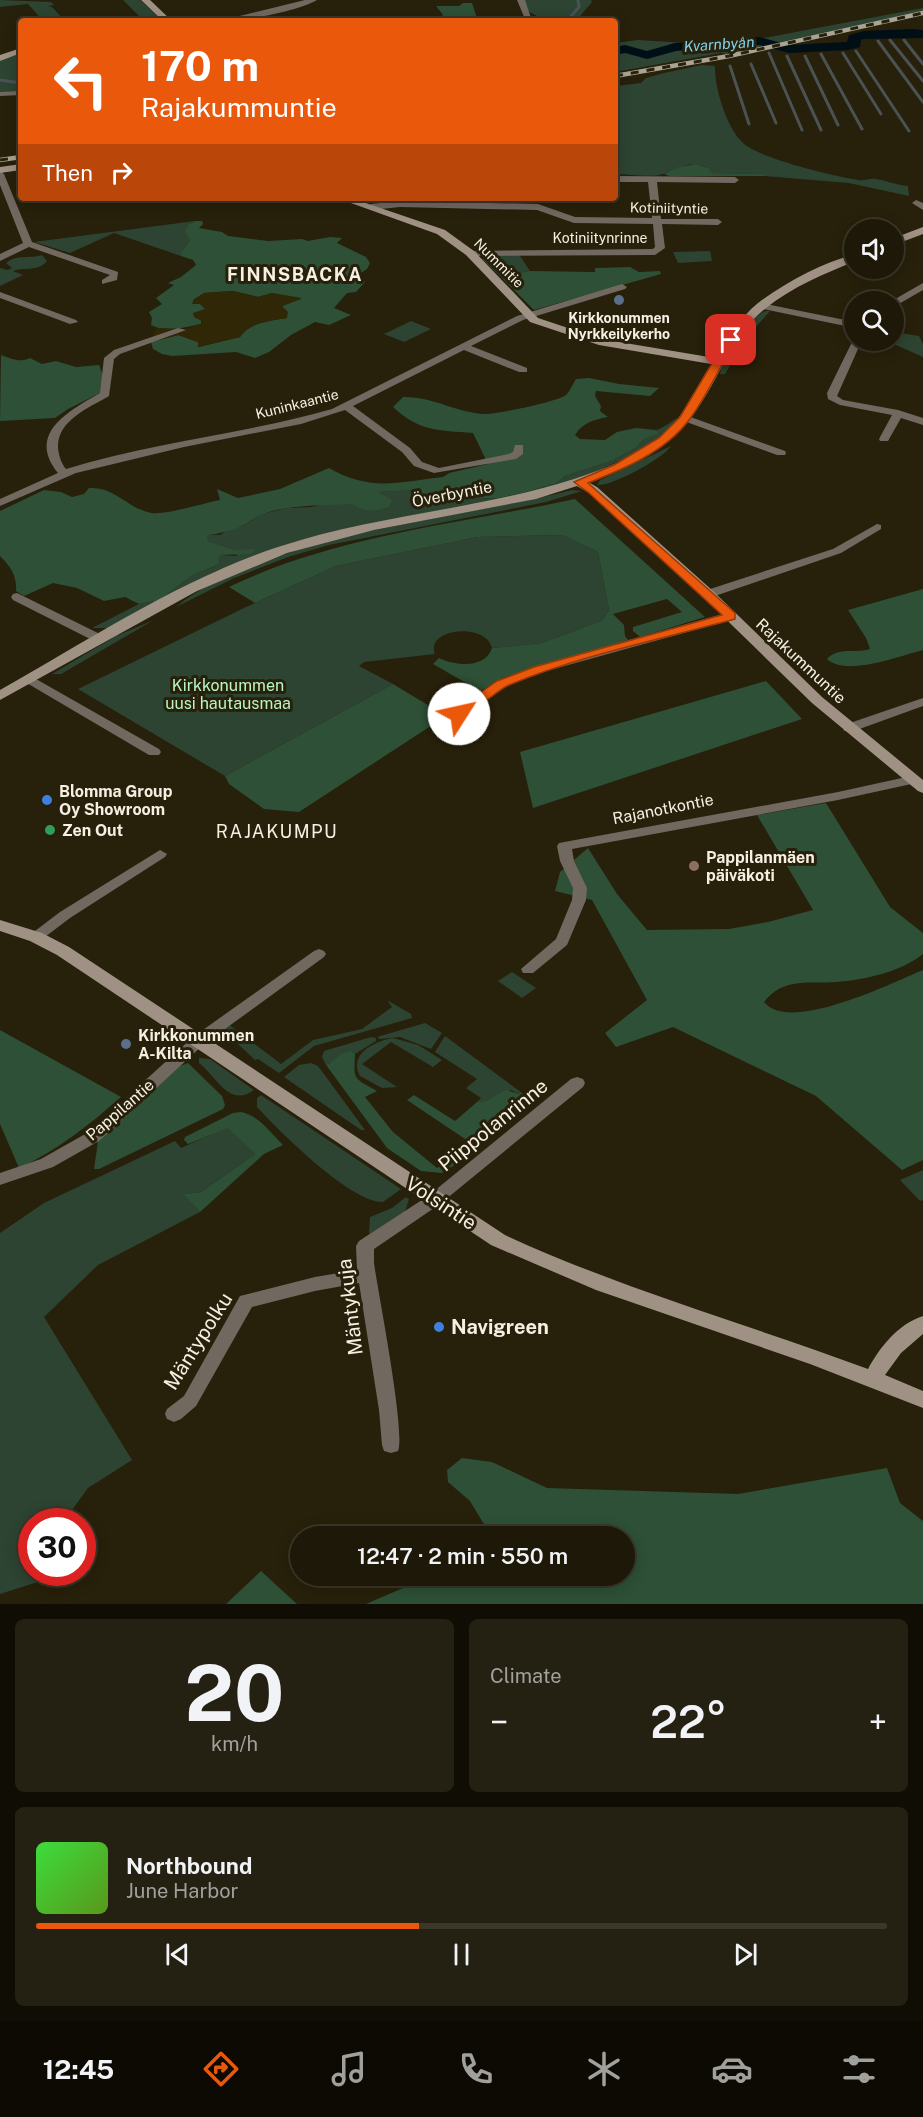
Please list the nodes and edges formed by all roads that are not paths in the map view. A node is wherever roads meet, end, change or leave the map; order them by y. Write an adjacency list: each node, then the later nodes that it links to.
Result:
1 (145, 0): 4 (street)
2 (313, 0): 5 (street)
3 (521, 0): 6 (street)
4 (165, 18)
5 (238, 18)
6 (529, 18)
7 (18, 51): 8 (street)
8 (0, 58)
9 (18, 93): 10 (street)
10 (0, 94)
11 (18, 168): 12 (street)
12 (0, 172): 22 (street)
13 (618, 179): 14 (street)
14 (652, 179): 15 (street); 18 (street, Kotiniitynrinne)
15 (735, 180)
16 (352, 201): 17 (street, Nummitie)
17 (371, 207): 18 (street, Kotiniityntie); 23 (street, Nummitie)
18 (656, 221): 19 (street, Kotiniityntie); 23 (street, Kotiniitynrinne)
19 (718, 222)
20 (923, 230): 21 (street)
21 (904, 238)
22 (28, 244): 24 (street); 26 (street)
23 (470, 253): 32 (street, Nummitie)
24 (0, 258)
25 (844, 262): 31 (street, Överbyntie)
26 (105, 282)
27 (923, 286): 30 (street)
28 (622, 287): 32 (street, Kuninkaantie)
29 (0, 295): 33 (street)
30 (904, 297)
31 (761, 306): 34 (street); 38 (street, Överbyntie)
32 (530, 314): 36 (street, Kuninkaantie); 38 (street, Nummitie)
33 (73, 322)
34 (844, 323)
35 (181, 330): 47 (street)
36 (464, 347): 39 (street); 40 (street, Kuninkaantie)
37 (852, 351): 41 (street)
38 (717, 362): 42 (street, Överbyntie)
39 (523, 370)
40 (347, 407): 45 (street); 47 (street, Kuninkaantie)
41 (898, 413): 43 (street); 44 (street)
42 (685, 418): 46 (street); 48 (street, Överbyntie)
43 (923, 422)
44 (884, 439)
45 (519, 447)
46 (781, 453)
47 (64, 473): 49 (street, Kuninkaantie)
48 (579, 482): 51 (street, Rajakummuntie); 54 (street, Överbyntie)
49 (0, 503)
50 (877, 527): 51 (street)
51 (708, 594): 53 (street, Rajakummuntie)
52 (17, 597): 54 (street)
53 (730, 616): 58 (street); 59 (street, Rajakummuntie)
54 (100, 639): 55 (street, Överbyntie)
55 (29, 679): 56 (street, Överbyntie); 60 (street)
56 (0, 696)
57 (923, 702): 59 (street)
58 (459, 714)
59 (849, 728): 61 (street, Rajakummuntie)
60 (154, 752)
61 (917, 784): 66 (street, Rajanotkontie)
62 (160, 854): 64 (street)
63 (0, 925): 64 (street, Volsintie)
64 (36, 937): 67 (street, Volsintie)
65 (319, 954): 67 (street, Pappilantie)
66 (528, 969)
67 (198, 1041): 69 (street, Pappilantie); 70 (street, Volsintie)
68 (577, 1083): 70 (street, Piippolanrinne)
69 (0, 1179)
70 (434, 1200): 71 (street, Mäntykuja); 73 (street, Volsintie)
71 (367, 1275): 75 (street, Mäntypolku); 76 (street, Mäntykuja)
72 (923, 1324): 73 (street)
73 (873, 1378): 74 (street, Volsintie)
74 (923, 1400)
75 (174, 1414)
76 (392, 1445)

